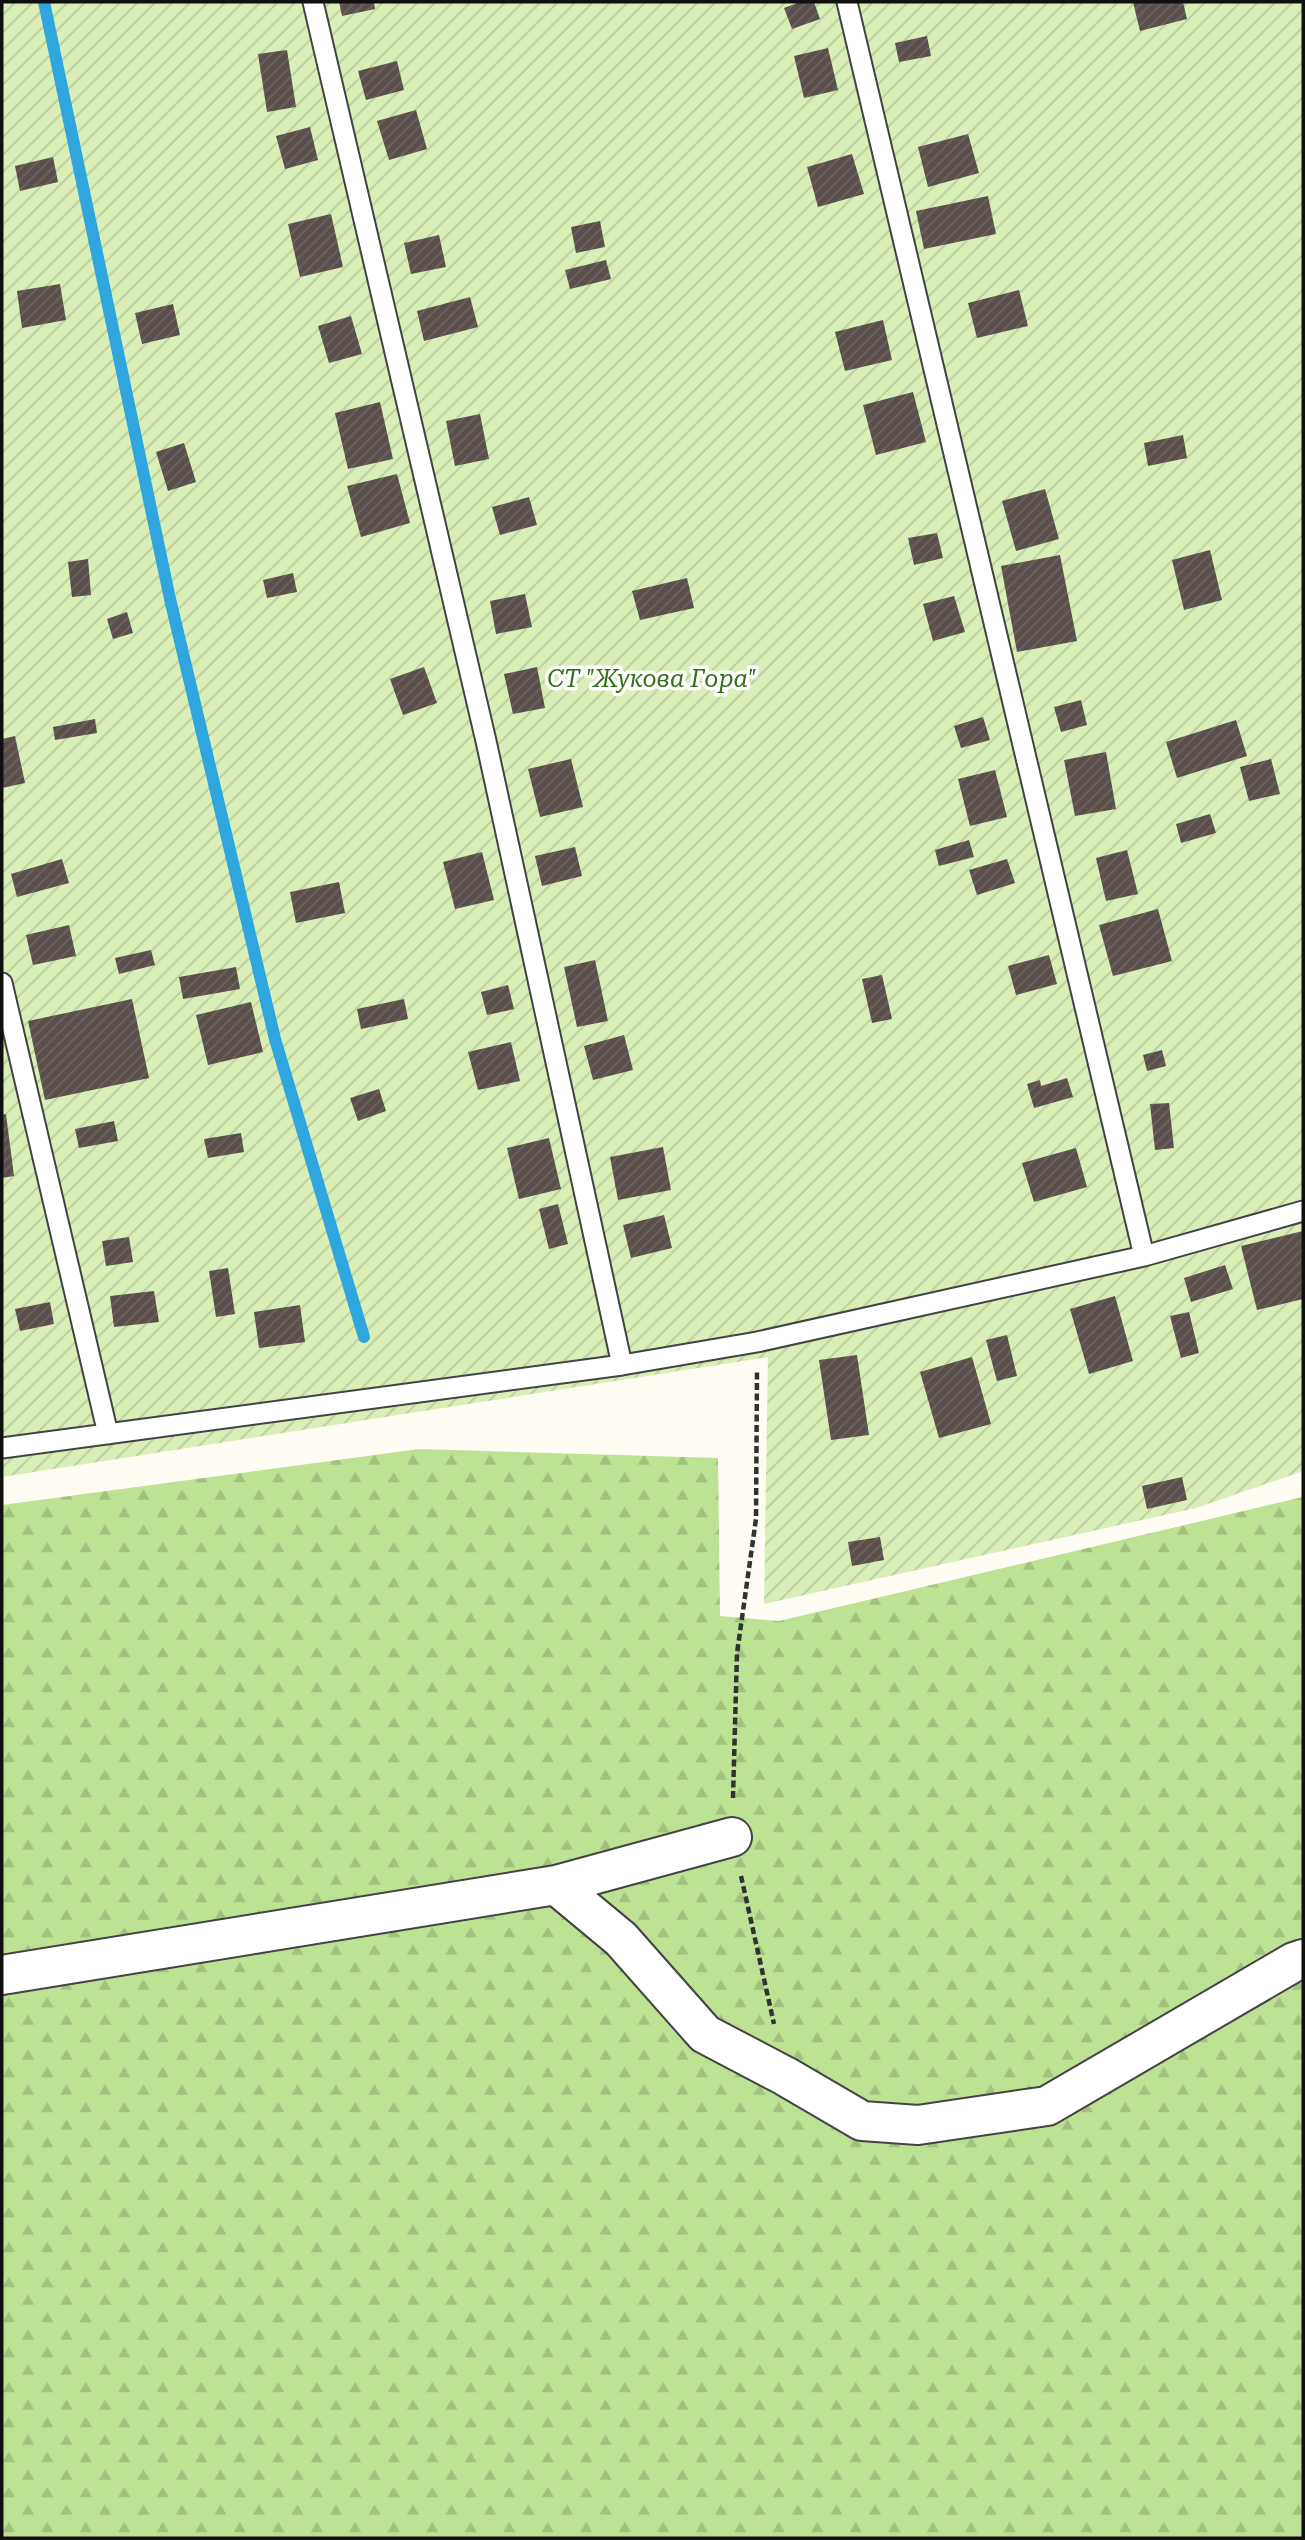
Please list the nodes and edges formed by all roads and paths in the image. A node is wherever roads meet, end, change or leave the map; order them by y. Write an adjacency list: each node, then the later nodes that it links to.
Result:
1 (313, 2): 7 (lane)
2 (847, 2): 5 (lane)
3 (2, 983): 8 (lane)
4 (1303, 1211): 5 (lane)
5 (1144, 1256): 6 (lane)
6 (757, 1342): 7 (lane); 10 (path)
7 (622, 1365): 8 (lane)
8 (108, 1434): 9 (lane)
9 (2, 1448)
10 (732, 1837): 11 (street); 14 (path)
11 (556, 1885): 13 (street); 14 (street)
12 (1303, 1959): 14 (street)
13 (2, 1975)
14 (785, 2076)

